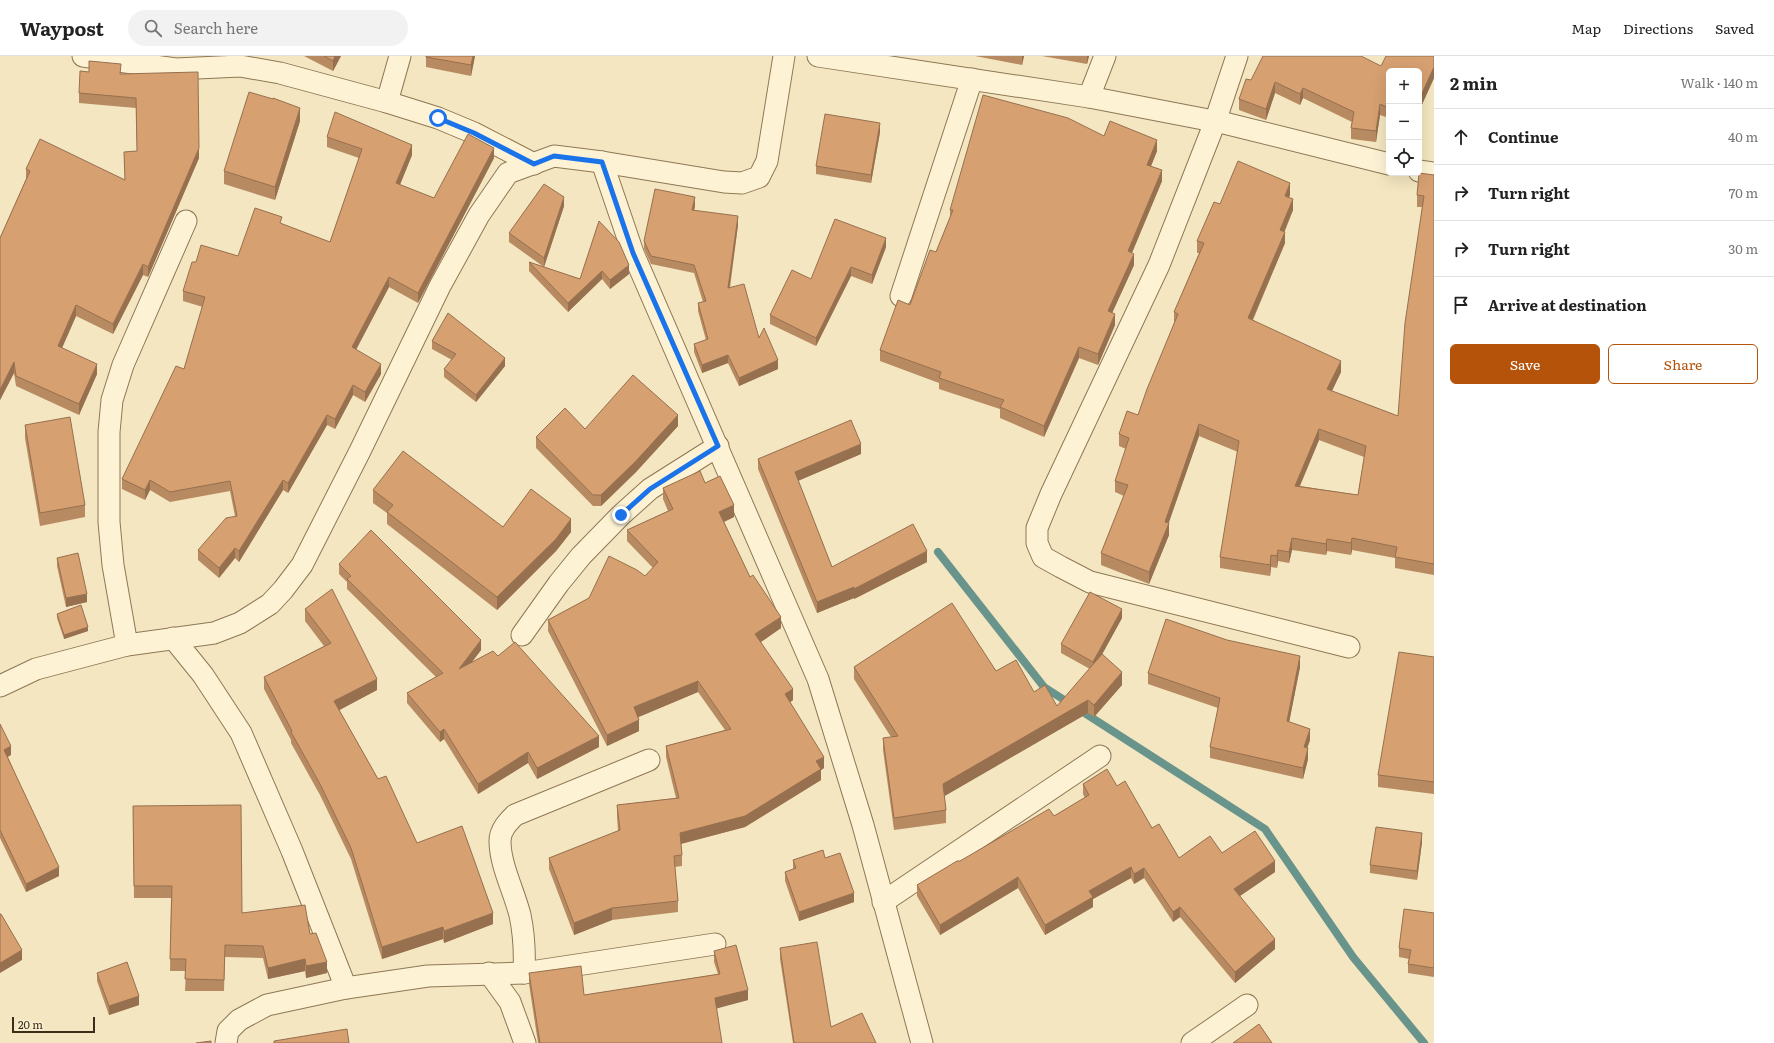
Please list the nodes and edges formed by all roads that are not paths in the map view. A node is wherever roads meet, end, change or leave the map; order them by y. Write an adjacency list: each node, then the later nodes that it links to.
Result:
1 (83, 56): 9 (street)
2 (400, 56): 9 (street)
3 (784, 56): 11 (street)
4 (818, 56): 7 (street)
5 (1105, 56): 8 (street)
6 (1237, 56): 10 (street)
7 (972, 79): 8 (street); 15 (street)
8 (1089, 97): 10 (street)
9 (387, 102): 13 (street)
10 (1215, 122): 12 (street); 20 (street)
11 (602, 162): 13 (street); 16 (street)
12 (1386, 163)
13 (534, 164): 18 (street)
14 (186, 221): 19 (street)
15 (901, 296)
16 (718, 446): 17 (street); 24 (street)
17 (522, 635)
18 (173, 638): 19 (street); 28 (street)
19 (127, 645): 21 (street)
20 (1349, 648)
21 (0, 686)
22 (1100, 756): 24 (street)
23 (649, 760): 27 (street)
24 (883, 902): 32 (street)
25 (715, 944): 27 (street)
26 (489, 973): 27 (street); 28 (street); 31 (street)
27 (524, 973)
28 (346, 988): 30 (street)
29 (1246, 1005): 33 (street)
30 (226, 1043)
31 (525, 1043)
32 (922, 1043)
33 (1192, 1043)

